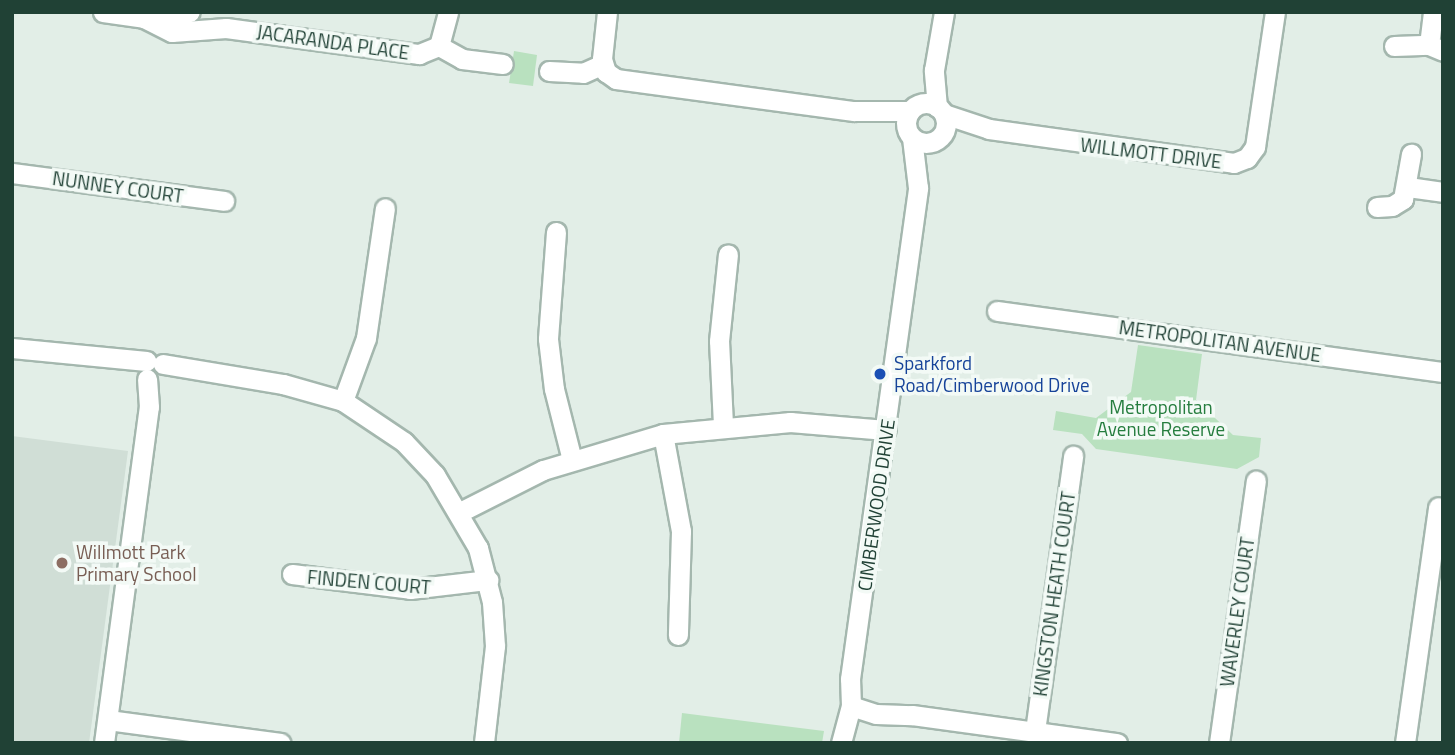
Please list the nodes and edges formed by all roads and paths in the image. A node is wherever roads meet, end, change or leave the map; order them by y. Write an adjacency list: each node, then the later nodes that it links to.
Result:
1 (103, 12): 8 (street, JACARANDA PLACE)
2 (190, 12): 8 (street, JACARANDA PLACE); 9 (street, JACARANDA PLACE)
3 (448, 12): 10 (street, JACARANDA PLACE)
4 (607, 12): 14 (street)
5 (944, 12): 16 (street, CIMBERWOOD DRIVE)
6 (1275, 12): 16 (street, WILLMOTT DRIVE)
7 (1433, 12): 12 (street)
8 (144, 18): 9 (street, JACARANDA PLACE)
9 (226, 28): 10 (street, JACARANDA PLACE)
10 (439, 46): 13 (street, JACARANDA PLACE)
11 (1394, 46): 12 (street)
12 (1436, 48)
13 (503, 64)
14 (603, 64): 15 (street); 16 (street, WILLMOTT DRIVE)
15 (549, 71)
16 (926, 122): 32 (street, CIMBERWOOD DRIVE)
17 (1411, 155): 19 (street)
18 (12, 173): 21 (street, NUNNEY COURT)
19 (1408, 187): 20 (street); 22 (street)
20 (1443, 192)
21 (223, 201)
22 (1377, 207)
23 (385, 208): 30 (street)
24 (556, 232): 35 (street)
25 (728, 254): 31 (street)
26 (997, 311): 29 (street, METROPOLITAN AVENUE)
27 (12, 348): 28 (street)
28 (153, 372): 30 (street); 43 (street)
29 (1443, 372)
30 (342, 401): 38 (street)
31 (723, 425): 32 (street); 33 (street)
32 (886, 430): 42 (street, CIMBERWOOD DRIVE)
33 (663, 434): 35 (street); 41 (street)
34 (1073, 456): 44 (street, KINGSTON HEATH COURT)
35 (572, 460): 38 (street)
36 (1256, 481): 51 (street, WAVERLEY COURT)
37 (1438, 507): 52 (street)
38 (460, 512): 40 (street)
39 (292, 574): 40 (street, FINDEN COURT)
40 (488, 580): 47 (street)
41 (678, 635)
42 (858, 707): 44 (street); 48 (street, CIMBERWOOD DRIVE); 49 (street, CIMBERWOOD DRIVE)
43 (108, 720): 45 (street); 46 (street)
44 (1047, 737): 50 (street)
45 (104, 743)
46 (280, 743)
47 (484, 743)
48 (841, 743)
49 (849, 743)
50 (1117, 743)
51 (1219, 743)
52 (1405, 743)

